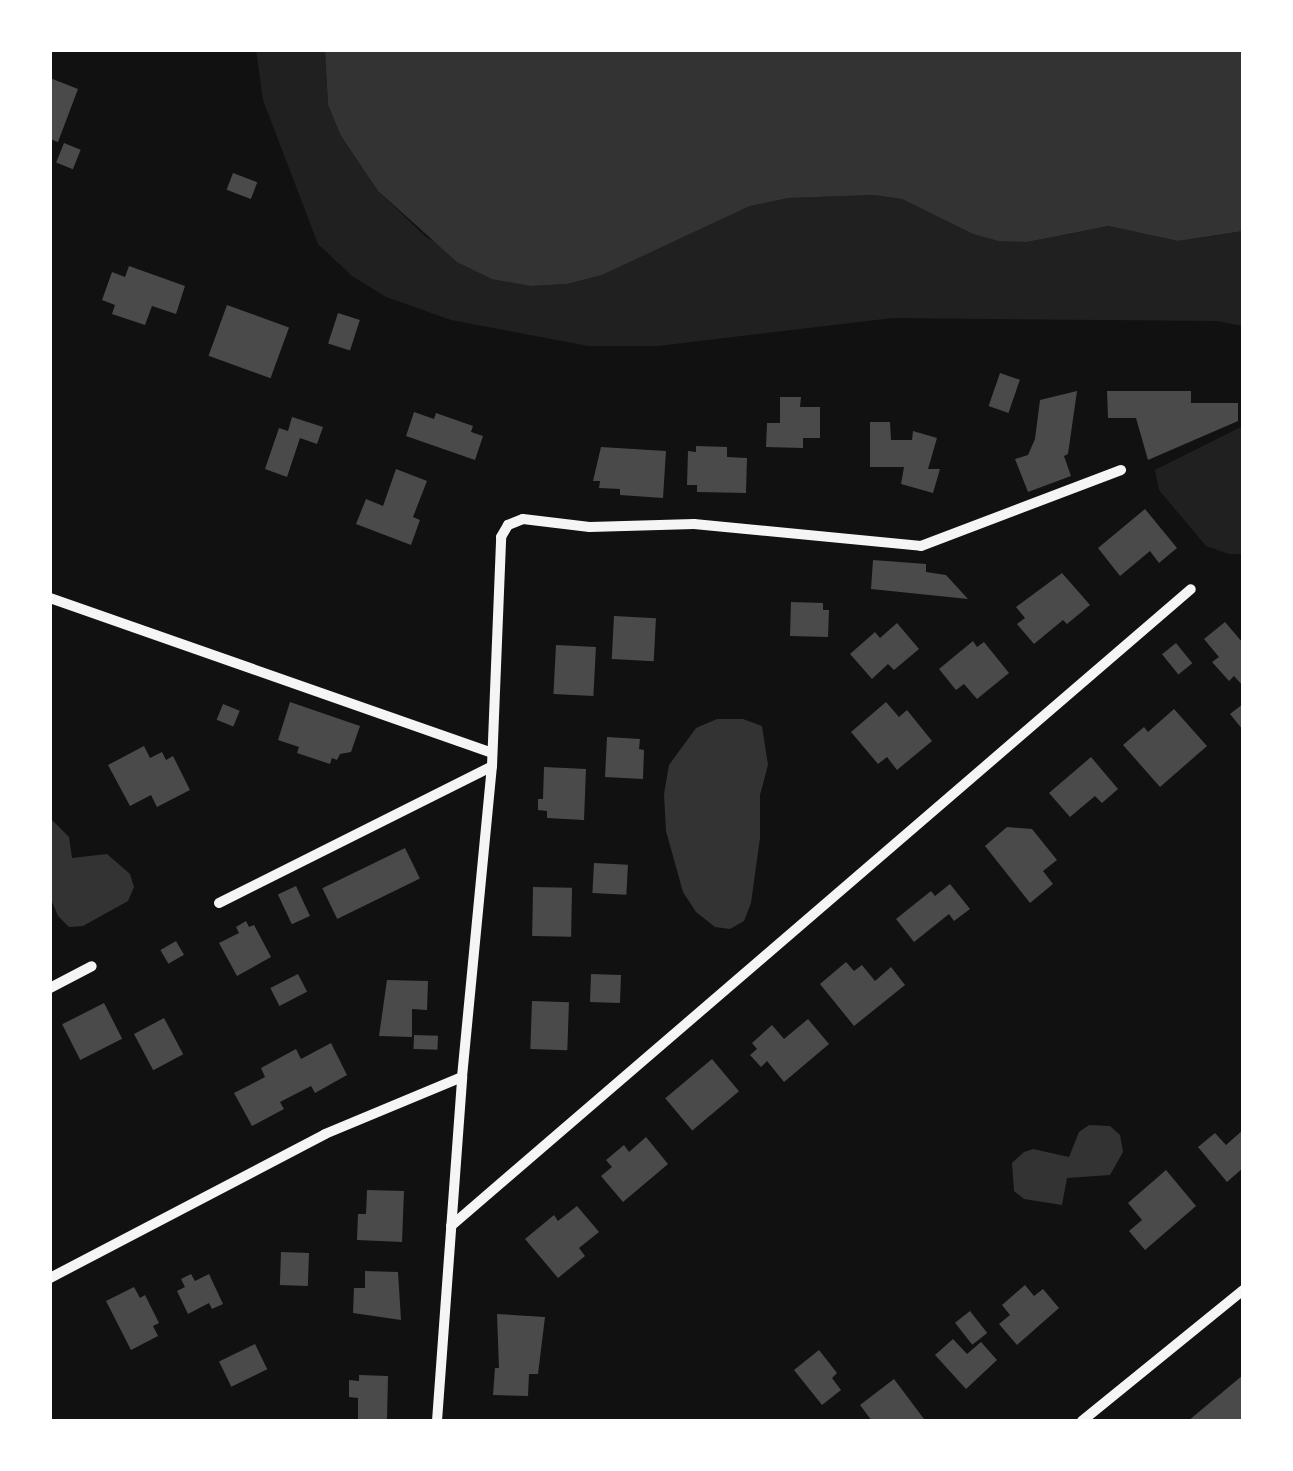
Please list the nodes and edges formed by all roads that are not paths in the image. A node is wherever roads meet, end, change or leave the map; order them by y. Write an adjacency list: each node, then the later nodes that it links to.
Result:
1 (1121, 470): 4 (street)
2 (1191, 589): 10 (street)
3 (50, 598): 4 (street)
4 (492, 753): 5 (street)
5 (492, 766): 6 (street); 9 (street)
6 (219, 903)
7 (92, 966): 8 (street)
8 (50, 988)
9 (462, 1078): 10 (street); 11 (street)
10 (451, 1226): 13 (street)
11 (50, 1278)
12 (1243, 1290): 14 (street)
13 (437, 1421)
14 (1082, 1421)

